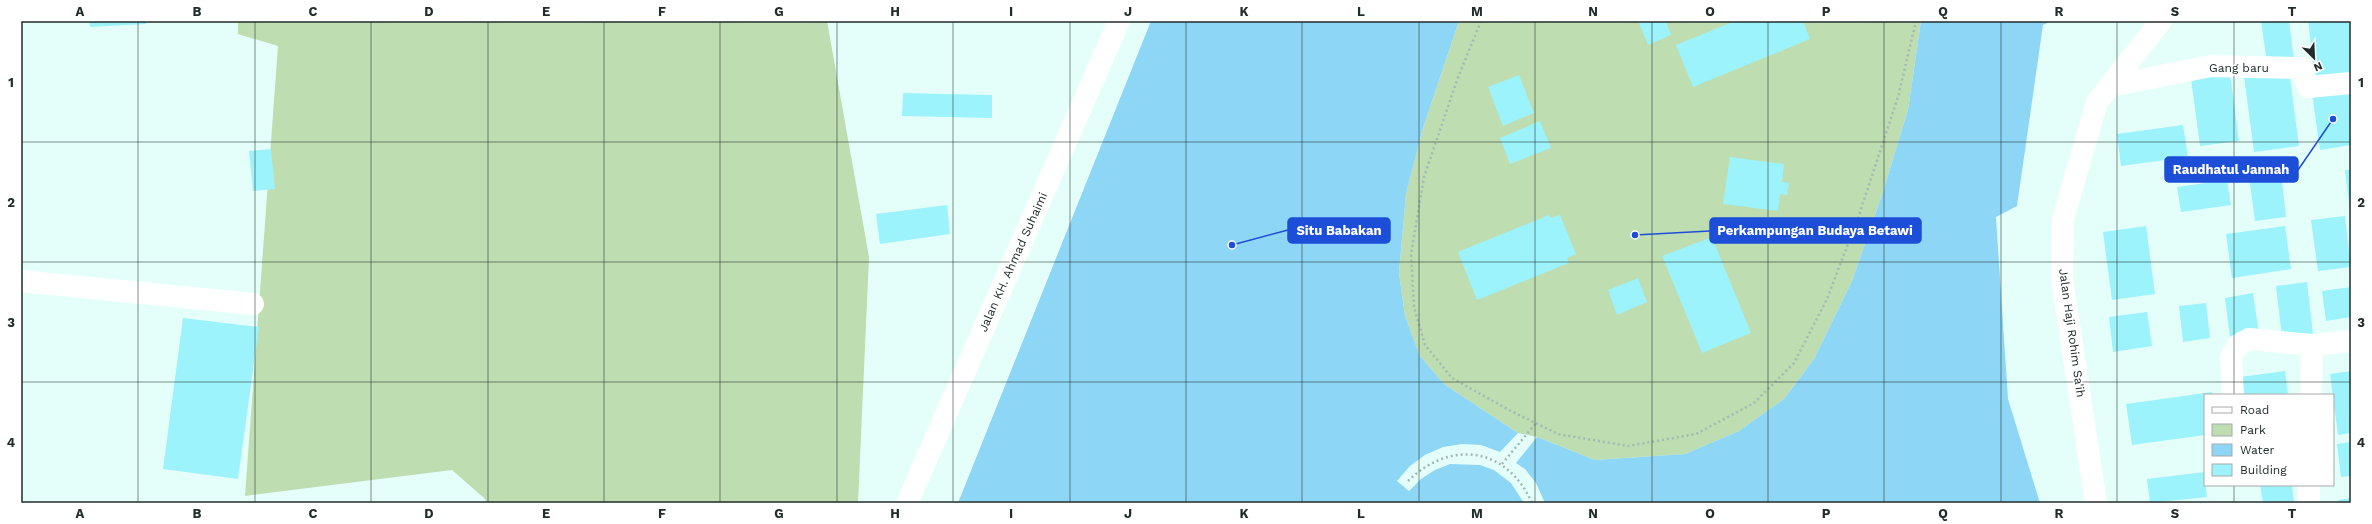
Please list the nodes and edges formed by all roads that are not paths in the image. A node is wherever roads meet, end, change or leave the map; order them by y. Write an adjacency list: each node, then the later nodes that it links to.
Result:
1 (1119, 21): 12 (street, Jalan KH. Ahmad Suhaimi)
2 (2161, 21): 4 (street, Jalan Haji Rohim Sa'ih)
3 (2351, 83): 4 (street, Gang baru)
4 (2110, 86): 13 (street, Jalan Haji Rohim Sa'ih)
5 (21, 281): 6 (street)
6 (253, 304)
7 (2351, 341): 8 (street)
8 (2312, 345): 9 (street); 10 (street)
9 (2233, 394)
10 (2311, 394)
11 (2309, 486): 14 (street)
12 (907, 503)
13 (2096, 503)
14 (2309, 503)

